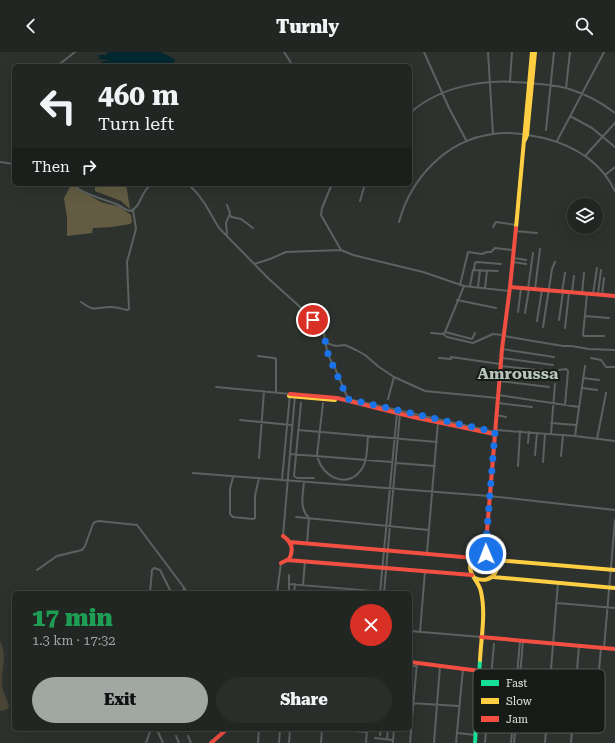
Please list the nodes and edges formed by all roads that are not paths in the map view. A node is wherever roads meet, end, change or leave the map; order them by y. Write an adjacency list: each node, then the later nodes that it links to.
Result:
1 (75, 52): 11 (street)
2 (284, 52): 12 (street)
3 (424, 52): 18 (street)
4 (488, 52): 14 (street)
5 (512, 52): 13 (street)
6 (534, 52): 15 (main road)
7 (554, 52): 16 (street)
8 (566, 52): 9 (street)
9 (570, 52): 17 (street)
10 (604, 52): 19 (street)
11 (60, 64)
12 (292, 64)
13 (510, 81): 14 (street); 15 (street)
14 (490, 82): 18 (street); 25 (street)
15 (530, 83): 16 (street); 26 (main road)
16 (551, 85): 17 (street); 24 (street)
17 (566, 88): 19 (street)
18 (443, 93): 20 (street); 28 (street)
19 (582, 93): 21 (street); 22 (street)
20 (412, 112)
21 (615, 113)
22 (570, 116): 27 (street); 29 (street)
23 (615, 123): 27 (street)
24 (546, 130)
25 (493, 134): 26 (street); 28 (street)
26 (525, 135): 29 (street); 47 (main road)
27 (603, 136): 30 (street); 31 (street)
28 (466, 140): 46 (street)
29 (557, 141): 31 (street)
30 (615, 147)
31 (585, 156): 35 (street)
32 (0, 162): 33 (street)
33 (12, 164)
34 (615, 167): 35 (street)
35 (605, 175): 41 (street)
36 (74, 186): 44 (street)
37 (149, 186): 44 (street)
38 (190, 186): 52 (street)
39 (331, 186): 54 (street)
40 (364, 186): 42 (street)
41 (615, 190)
42 (360, 201)
43 (228, 205): 45 (street)
44 (133, 210): 90 (street)
45 (230, 216): 49 (street); 52 (street)
46 (399, 222)
47 (516, 225): 48 (street); 50 (main road)
48 (493, 227)
49 (253, 228)
50 (515, 231): 51 (street); 55 (main road)
51 (537, 233)
52 (227, 235): 60 (street)
53 (540, 249): 81 (street)
54 (340, 250): 60 (street); 73 (street)
55 (513, 250): 57 (main road); 73 (street)
56 (533, 253): 80 (street)
57 (512, 260): 58 (street); 62 (street); 79 (main road)
58 (526, 260)
59 (555, 262): 83 (street)
60 (254, 264): 105 (street)
61 (501, 264): 64 (street)
62 (526, 264)
63 (597, 268): 87 (street)
64 (474, 269): 65 (street); 75 (street)
65 (480, 270): 67 (street); 76 (street)
66 (601, 270): 87 (street)
67 (487, 271): 68 (street); 77 (street)
68 (498, 271)
69 (565, 273): 84 (street)
70 (584, 273): 86 (street)
71 (574, 276): 85 (street)
72 (604, 278): 87 (street)
73 (460, 285): 74 (street)
74 (464, 286): 75 (street); 89 (street)
75 (470, 286): 76 (street)
76 (478, 287): 77 (street)
77 (485, 288): 79 (street)
78 (521, 288): 79 (main road); 80 (main road); 92 (street)
79 (509, 289): 103 (main road)
80 (528, 289): 81 (main road); 93 (street)
81 (535, 289): 82 (main road)
82 (542, 290): 83 (main road); 97 (street)
83 (549, 290): 84 (main road); 98 (street)
84 (563, 292): 85 (main road); 96 (street)
85 (571, 293): 86 (main road); 99 (street)
86 (584, 294): 87 (main road); 94 (street)
87 (598, 295): 88 (main road)
88 (615, 296)
89 (457, 300): 91 (street); 101 (street)
90 (81, 302)
91 (496, 308)
92 (518, 312)
93 (525, 313)
94 (584, 316): 95 (street); 104 (street)
95 (609, 318)
96 (559, 320)
97 (537, 321)
98 (543, 327)
99 (565, 328)
100 (431, 333): 101 (street)
101 (444, 333): 102 (street); 103 (street)
102 (476, 333)
103 (504, 336): 106 (main road); 107 (street)
104 (604, 336)
105 (326, 343): 119 (street); 154 (street)
106 (502, 349): 109 (street); 111 (main road)
107 (615, 350)
108 (258, 356): 129 (street)
109 (554, 357)
110 (439, 358): 113 (street)
111 (502, 358): 113 (main road); 114 (street)
112 (591, 358): 116 (street)
113 (501, 365): 118 (street); 122 (main road)
114 (553, 365)
115 (585, 366): 120 (street)
116 (615, 367)
117 (558, 370): 137 (street)
118 (546, 372)
119 (394, 377): 132 (street); 133 (street)
120 (583, 378): 121 (street); 126 (street)
121 (599, 380)
122 (500, 381): 125 (street); 133 (main road)
123 (555, 384): 136 (street)
124 (216, 387): 128 (street)
125 (549, 387)
126 (582, 388): 127 (street); 139 (street)
127 (597, 390)
128 (264, 392): 129 (street); 144 (street)
129 (276, 393): 131 (street)
130 (606, 393): 163 (street)
131 (292, 395): 140 (main road); 147 (street); 148 (street)
132 (388, 399)
133 (498, 399): 136 (street); 138 (street); 141 (main road)
134 (301, 403): 150 (street)
135 (323, 403): 152 (street)
136 (553, 403): 137 (street); 146 (street)
137 (565, 405): 139 (street)
138 (532, 407)
139 (579, 407): 149 (street)
140 (398, 414): 145 (main road); 161 (street); 162 (street)
141 (496, 415): 142 (street); 154 (main road)
142 (506, 416)
143 (240, 420): 144 (street)
144 (262, 422): 147 (street); 172 (street)
145 (438, 423): 154 (main road); 164 (street)
146 (551, 423): 149 (street); 157 (street)
147 (287, 424): 148 (street); 183 (street)
148 (291, 425): 167 (street)
149 (576, 425): 160 (street)
150 (298, 430): 152 (street); 168 (street)
151 (520, 431): 153 (street); 154 (street); 178 (street)
152 (320, 432): 159 (street); 170 (street)
153 (529, 432): 155 (street); 166 (street)
154 (495, 433): 189 (main road)
155 (536, 433): 156 (street); 169 (street)
156 (545, 434): 157 (street); 175 (street)
157 (551, 434): 158 (street)
158 (564, 435): 160 (street); 171 (street)
159 (368, 436): 161 (street); 173 (street)
160 (574, 436): 163 (street)
161 (394, 437): 162 (street); 174 (street)
162 (398, 439): 164 (street); 176 (street)
163 (597, 439): 165 (street)
164 (437, 442): 177 (street)
165 (615, 442)
166 (528, 443)
167 (290, 454): 168 (street); 184 (street)
168 (296, 454): 170 (street); 182 (street)
169 (535, 455)
170 (318, 456): 173 (street); 173 (street)
171 (561, 456)
172 (259, 458)
173 (366, 460): 174 (street)
174 (392, 462): 176 (street); 186 (street)
175 (543, 462)
176 (396, 463): 177 (street); 187 (street)
177 (435, 466): 188 (street)
178 (518, 466)
179 (193, 473): 180 (street)
180 (233, 476): 181 (street); 181 (street)
181 (259, 478): 183 (street)
182 (314, 478)
183 (282, 480): 184 (street)
184 (288, 480): 185 (street); 197 (street)
185 (304, 482): 186 (street); 192 (street)
186 (390, 488): 187 (street); 194 (street)
187 (393, 488): 188 (street); 195 (street)
188 (433, 491): 189 (street); 196 (street)
189 (489, 496): 190 (street); 199 (main road)
190 (615, 510)
191 (296, 517): 192 (street)
192 (309, 518): 194 (street); 200 (street)
193 (615, 520): 212 (street)
194 (386, 526): 195 (street); 201 (street)
195 (390, 527): 196 (street); 201 (street)
196 (429, 530): 202 (street)
197 (283, 536): 198 (main road)
198 (290, 542): 200 (main road); 206 (main road)
199 (486, 542): 203 (main road); 204 (main road)
200 (306, 543): 201 (main road)
201 (386, 550): 202 (main road); 210 (street)
202 (427, 553): 205 (main road)
203 (479, 555): 204 (main road); 205 (main road)
204 (489, 556): 207 (main road)
205 (474, 558): 215 (main road)
206 (287, 560): 208 (main road); 209 (main road)
207 (495, 560): 212 (main road); 216 (main road)
208 (305, 561): 210 (main road); 220 (street)
209 (281, 563): 228 (street)
210 (384, 568): 213 (main road); 232 (street); 233 (street)
211 (37, 570): 221 (street)
212 (613, 570): 222 (street)
213 (425, 571): 215 (main road); 239 (street)
214 (289, 575): 218 (street)
215 (474, 576): 216 (main road); 234 (main road)
216 (491, 579): 217 (main road); 234 (main road)
217 (558, 583): 222 (main road); 235 (street)
218 (289, 584): 219 (street); 229 (street)
219 (295, 584): 220 (street); 230 (street)
220 (303, 585): 231 (street)
221 (184, 588): 226 (street); 227 (street)
222 (609, 588): 223 (main road); 236 (street)
223 (615, 588)
224 (150, 591): 225 (street)
225 (171, 591)
226 (183, 591)
227 (186, 591)
228 (277, 591)
229 (289, 591)
230 (294, 591)
231 (369, 591)
232 (380, 591)
233 (384, 591)
234 (482, 594): 240 (main road)
235 (557, 603): 236 (street); 243 (street)
236 (607, 608): 237 (street); 245 (street)
237 (615, 608)
238 (412, 631): 239 (street)
239 (420, 632): 240 (street)
240 (481, 637): 241 (main road); 253 (main road)
241 (522, 641): 243 (main road); 251 (street); 255 (street)
242 (494, 644): 254 (street)
243 (553, 644): 244 (main road); 256 (street)
244 (579, 646): 245 (main road); 257 (street)
245 (602, 648): 246 (main road); 258 (street)
246 (615, 648)
247 (412, 663): 248 (main road)
248 (417, 664): 249 (street); 250 (main road); 260 (street)
249 (412, 665)
250 (440, 666): 252 (main road); 261 (street)
251 (517, 668): 255 (street)
252 (463, 669): 259 (main road); 262 (street)
253 (480, 669)
254 (492, 669)
255 (521, 669)
256 (551, 669)
257 (577, 669)
258 (600, 669)
259 (473, 670)
260 (414, 703): 261 (street); 263 (street)
261 (437, 705): 262 (street); 299 (street)
262 (459, 706): 276 (street)
263 (412, 723)
264 (150, 731): 287 (street)
265 (225, 731): 292 (main road)
266 (259, 731): 293 (street)
267 (280, 731): 294 (street)
268 (290, 731): 295 (street)
269 (322, 731): 296 (street)
270 (367, 731): 297 (street)
271 (381, 731): 281 (street)
272 (388, 731): 286 (street)
273 (394, 731): 288 (street)
274 (411, 731): 298 (street)
275 (158, 732): 289 (street)
276 (457, 733): 282 (street); 300 (street)
277 (487, 733): 302 (street)
278 (514, 733): 303 (street)
279 (546, 733): 304 (street)
280 (572, 733): 305 (street)
281 (380, 735)
282 (476, 735): 301 (main road)
283 (176, 736): 290 (street)
284 (188, 736): 291 (street)
285 (375, 738): 286 (street)
286 (388, 739): 288 (street)
287 (147, 742)
288 (393, 742)
289 (163, 743)
290 (178, 743)
291 (191, 743)
292 (211, 743)
293 (258, 743)
294 (279, 743)
295 (289, 743)
296 (321, 743)
297 (366, 743)
298 (410, 743)
299 (434, 743)
300 (456, 743)
301 (475, 743)
302 (486, 743)
303 (513, 743)
304 (545, 743)
305 (571, 743)

